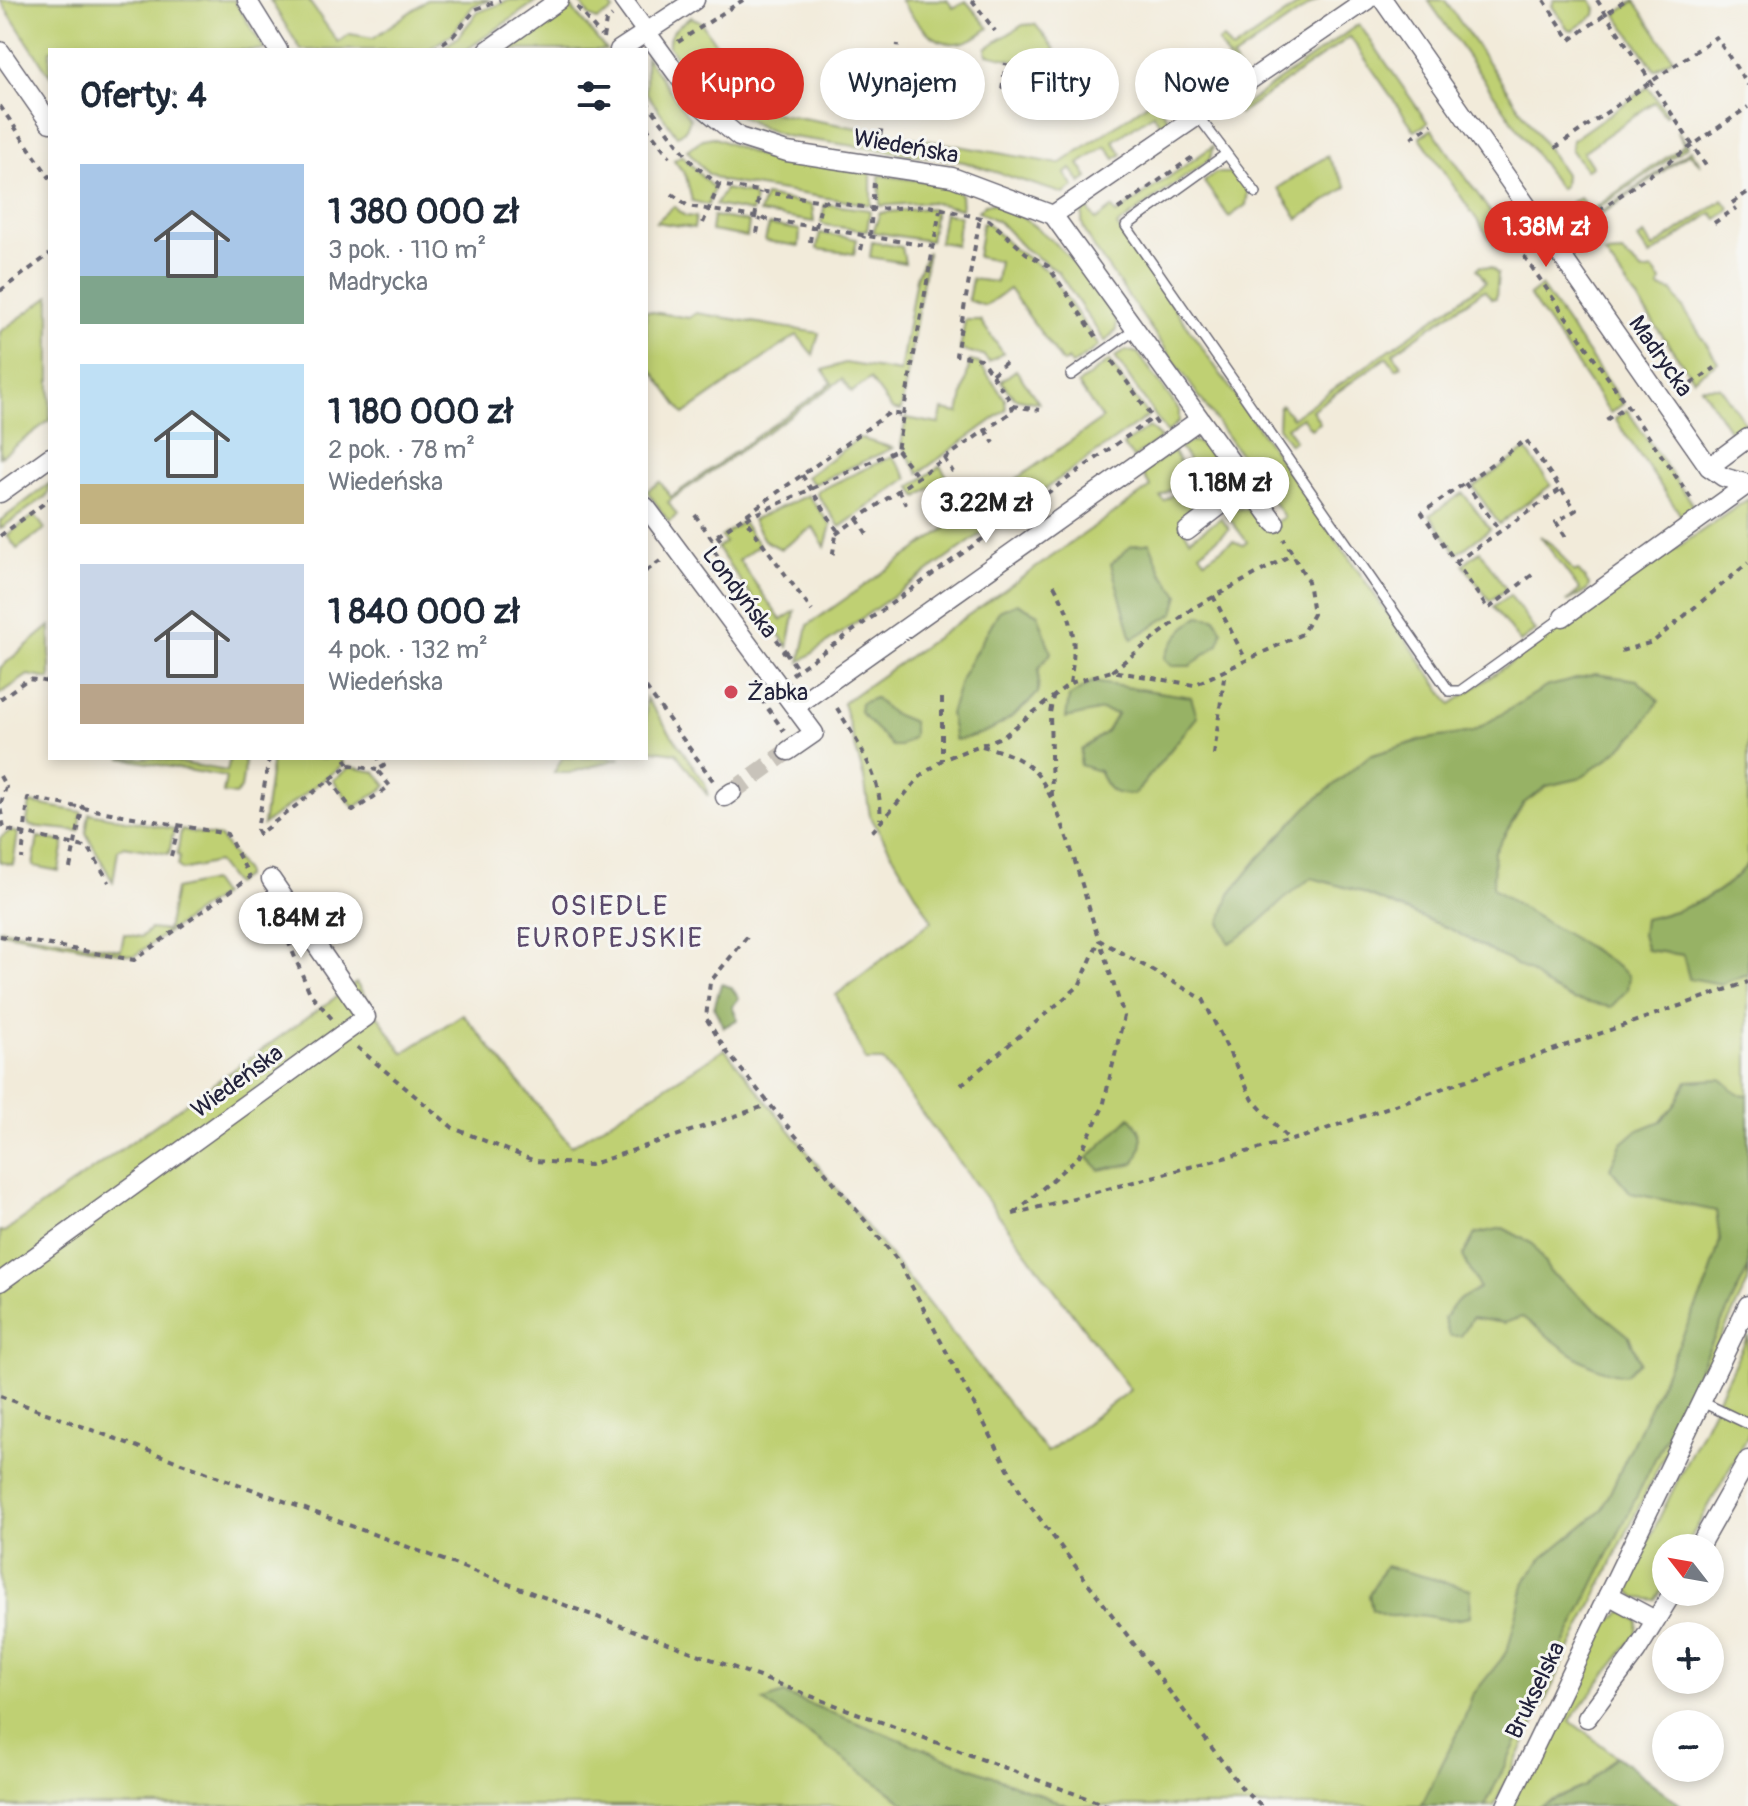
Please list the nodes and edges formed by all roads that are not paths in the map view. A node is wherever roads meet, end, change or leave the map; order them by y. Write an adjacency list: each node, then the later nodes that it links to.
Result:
1 (247, 0): 8 (street)
2 (559, 0): 9 (street)
3 (623, 0): 7 (street, Wiedeńska)
4 (695, 0): 7 (street)
5 (1367, 0): 12 (street)
6 (1383, 0): 24 (street, Madrycka)
7 (645, 32): 10 (street); 18 (street, Wiedeńska)
8 (277, 48)
9 (491, 48)
10 (622, 48)
11 (0, 51): 13 (street)
12 (1257, 76)
13 (48, 120)
14 (1192, 120): 18 (street)
15 (1201, 120): 16 (lane)
16 (1225, 155): 17 (lane); 31 (lane)
17 (1256, 193)
18 (1053, 215): 19 (street)
19 (1136, 329): 20 (lane); 21 (street)
20 (1071, 375)
21 (1199, 420): 26 (street); 32 (street)
22 (1748, 438): 24 (street)
23 (48, 458): 27 (street)
24 (1709, 467): 25 (street)
25 (1748, 484): 31 (street)
26 (1247, 485): 29 (street); 30 (street)
27 (0, 493)
28 (648, 510): 32 (street, Londyńska)
29 (1275, 523)
30 (1187, 531)
31 (1563, 617)
32 (796, 706): 33 (street)
33 (788, 751)
34 (271, 879): 35 (street, Wiedeńska)
35 (0, 1282)
36 (1748, 1305): 37 (street, Brukselska)
37 (1702, 1402): 38 (lane); 41 (street, Brukselska)
38 (1748, 1424)
39 (1748, 1460): 40 (street)
40 (1706, 1534)
41 (1608, 1595): 43 (street); 45 (street, Brukselska)
42 (1664, 1606): 43 (street)
43 (1655, 1620): 44 (street)
44 (1587, 1718)
45 (1506, 1806)

